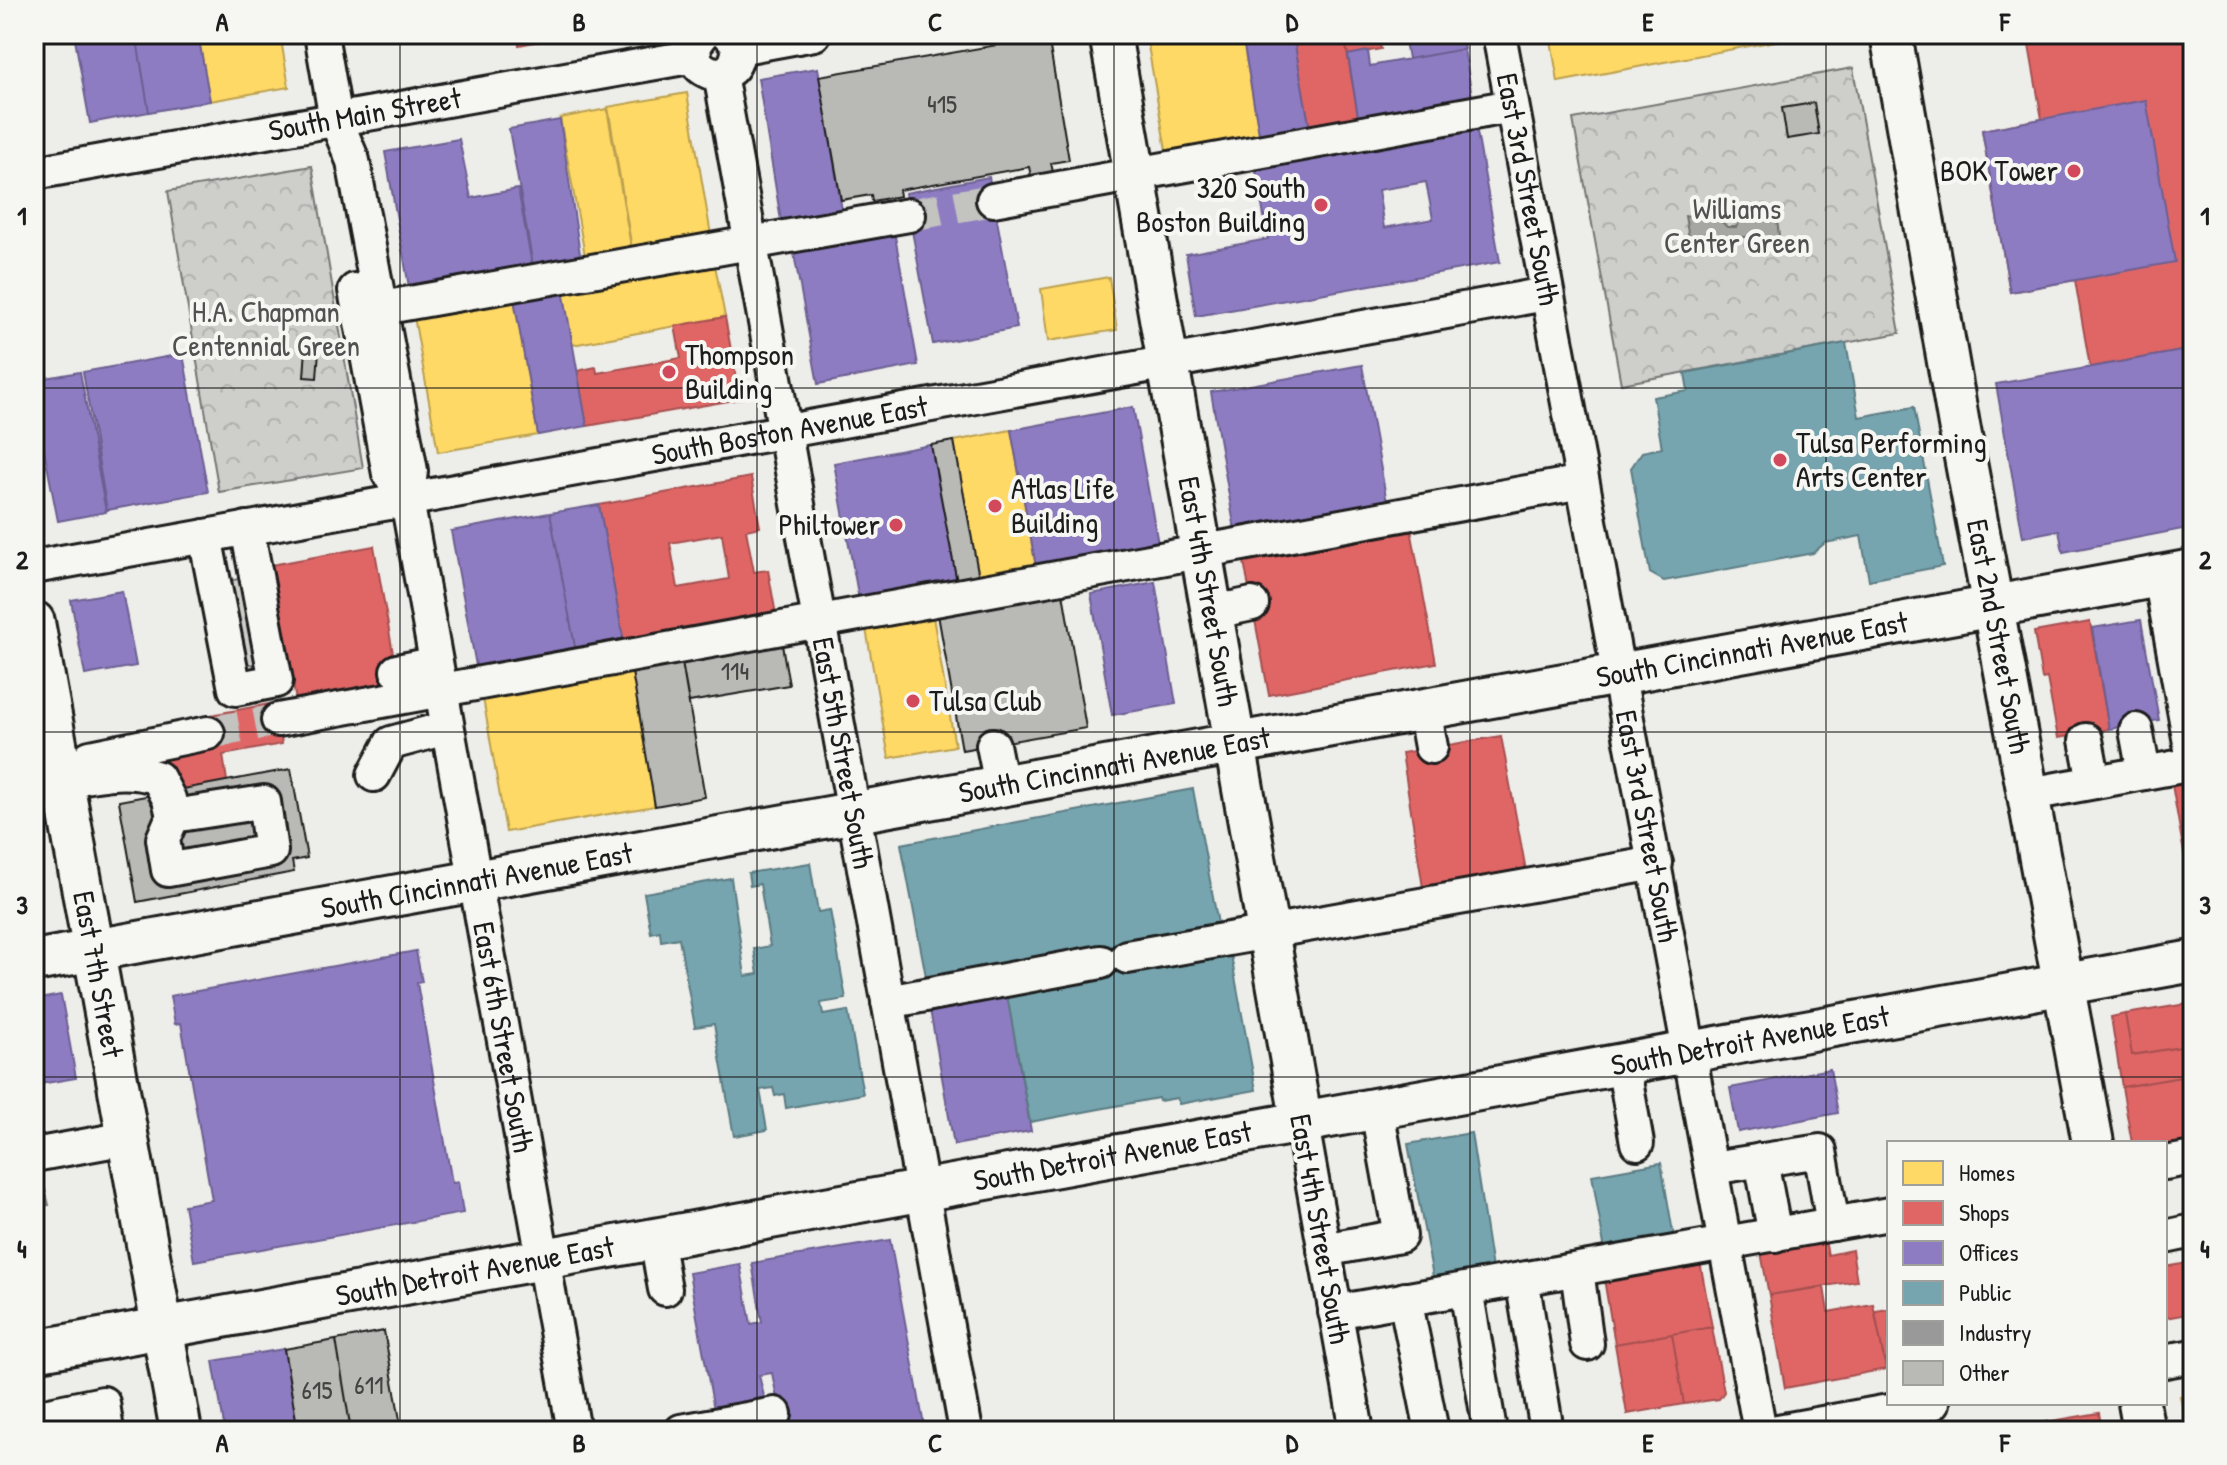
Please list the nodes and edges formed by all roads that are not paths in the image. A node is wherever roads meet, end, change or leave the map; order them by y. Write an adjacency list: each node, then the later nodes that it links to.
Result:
1 (321, 34): 8 (street, East 6th Street South)
2 (814, 34): 6 (street, South Main Street)
3 (1110, 34): 10 (main road, East 4th Street South)
4 (1499, 34): 7 (street, East 3rd Street South)
5 (1891, 34): 25 (main road, East 2nd Street South)
6 (717, 49): 8 (street, South Main Street); 13 (street, East 5th Street South)
7 (1512, 106): 10 (street); 14 (street, East 3rd Street South)
8 (336, 120): 9 (street, South Main Street); 15 (street, East 6th Street South)
9 (34, 173)
10 (1135, 174): 11 (street); 16 (main road, East 4th Street South)
11 (993, 200)
12 (909, 215): 13 (street)
13 (751, 243): 15 (street); 17 (street, East 5th Street South)
14 (1546, 294): 16 (street, South Boston Avenue East); 18 (street, East 3rd Street South)
15 (370, 310): 19 (street, East 6th Street South)
16 (1169, 361): 17 (street, South Boston Avenue East); 22 (main road, East 4th Street South)
17 (786, 430): 19 (street, South Boston Avenue East); 27 (street, East 5th Street South)
18 (1582, 482): 22 (street); 29 (street, East 3rd Street South)
19 (407, 500): 20 (street, South Boston Avenue East); 30 (street, East 6th Street South)
20 (247, 528): 21 (street, South Boston Avenue East); 21 (street)
21 (205, 536): 23 (street, South Boston Avenue East)
22 (1203, 551): 27 (street); 37 (main road, East 4th Street South)
23 (34, 567)
24 (2184, 578): 25 (main road, South Cincinnati Avenue East); 40 (street)
25 (1995, 605): 29 (main road, South Cincinnati Avenue East); 46 (main road, East 2nd Street South)
26 (34, 622): 41 (main road, East 7th Street)
27 (820, 624): 30 (street); 47 (street, East 5th Street South)
28 (397, 671): 30 (street)
29 (1618, 673): 31 (main road, South Cincinnati Avenue East); 49 (street, East 3rd Street South)
30 (436, 677): 32 (street); 33 (street, East 6th Street South)
31 (1424, 709): 37 (main road, South Cincinnati Avenue East); 39 (street)
32 (278, 720)
33 (446, 728): 43 (street); 50 (street, East 6th Street South)
34 (2136, 730): 42 (street)
35 (208, 733): 41 (street)
36 (2086, 740): 44 (street)
37 (1235, 743): 45 (main road, South Cincinnati Avenue East); 51 (main road, East 4th Street South)
38 (993, 745): 45 (street)
39 (1431, 747)
40 (2193, 762): 42 (street)
41 (61, 772): 48 (street); 52 (main road, East 7th Street)
42 (2144, 773): 44 (street)
43 (374, 775)
44 (2094, 782): 46 (street)
45 (1001, 785): 47 (main road, South Cincinnati Avenue East)
46 (2030, 794): 55 (main road, East 2nd Street South)
47 (854, 811): 50 (main road, South Cincinnati Avenue East); 56 (street, East 5th Street South)
48 (173, 816)
49 (1656, 863): 51 (street); 57 (street, East 3rd Street South)
50 (474, 880): 52 (main road, South Cincinnati Avenue East); 78 (street, East 6th Street South)
51 (1269, 930): 56 (street); 60 (main road, East 4th Street South)
52 (93, 950): 53 (main road, South Cincinnati Avenue East); 61 (main road, East 7th Street)
53 (34, 961)
54 (2193, 961): 55 (main road, South Detroit Avenue East)
55 (2064, 985): 57 (main road, South Detroit Avenue East); 62 (main road, East 2nd Street South)
56 (888, 1002): 69 (street, East 5th Street South)
57 (1691, 1052): 58 (main road, South Detroit Avenue East); 68 (street, East 3rd Street South)
58 (1623, 1064): 59 (main road, South Detroit Avenue East); 63 (street)
59 (1377, 1110): 60 (main road, South Detroit Avenue East); 77 (street)
60 (1302, 1124): 69 (main road, South Detroit Avenue East); 77 (street, East 4th Street South)
61 (127, 1138): 64 (street); 85 (main road, East 7th Street)
62 (2093, 1141)
63 (1637, 1143)
64 (34, 1155)
65 (2193, 1158): 67 (street)
66 (1761, 1160): 68 (street); 71 (street); 73 (street)
67 (2167, 1163)
68 (1712, 1168): 76 (street, East 3rd Street South)
69 (922, 1191): 75 (main road, South Detroit Avenue East); 101 (street, East 5th Street South)
70 (1887, 1214): 71 (street)
71 (1833, 1224): 73 (street)
72 (2193, 1231): 74 (street)
73 (1775, 1235): 76 (street)
74 (2167, 1237)
75 (656, 1238): 78 (main road, South Detroit Avenue East); 81 (street)
76 (1726, 1244): 79 (street); 106 (street, East 3rd Street South)
77 (1324, 1250): 84 (street, East 4th Street South)
78 (543, 1259): 85 (main road, South Detroit Avenue East); 100 (street, East 6th Street South)
79 (1577, 1270): 80 (street); 86 (street)
80 (1522, 1279): 82 (street); 105 (street)
81 (665, 1289)
82 (1466, 1289): 83 (street); 104 (street)
83 (1405, 1299): 84 (street); 103 (street)
84 (1335, 1312): 102 (street, East 4th Street South)
85 (161, 1328): 87 (main road, South Detroit Avenue East); 99 (main road, East 7th Street)
86 (1587, 1344)
87 (34, 1351)
88 (2193, 1356): 89 (street)
89 (2167, 1361)
90 (2139, 1405): 108 (main road)
91 (1923, 1413): 95 (street)
92 (775, 1414): 96 (street)
93 (34, 1417): 98 (street)
94 (675, 1423): 96 (street)
95 (1868, 1423): 97 (street)
96 (740, 1426)
97 (1817, 1428): 107 (street)
98 (107, 1431)
99 (181, 1431)
100 (574, 1431)
101 (966, 1431)
102 (1357, 1431)
103 (1432, 1431)
104 (1490, 1431)
105 (1547, 1431)
106 (1760, 1431)
107 (1778, 1431)
108 (2144, 1431)

